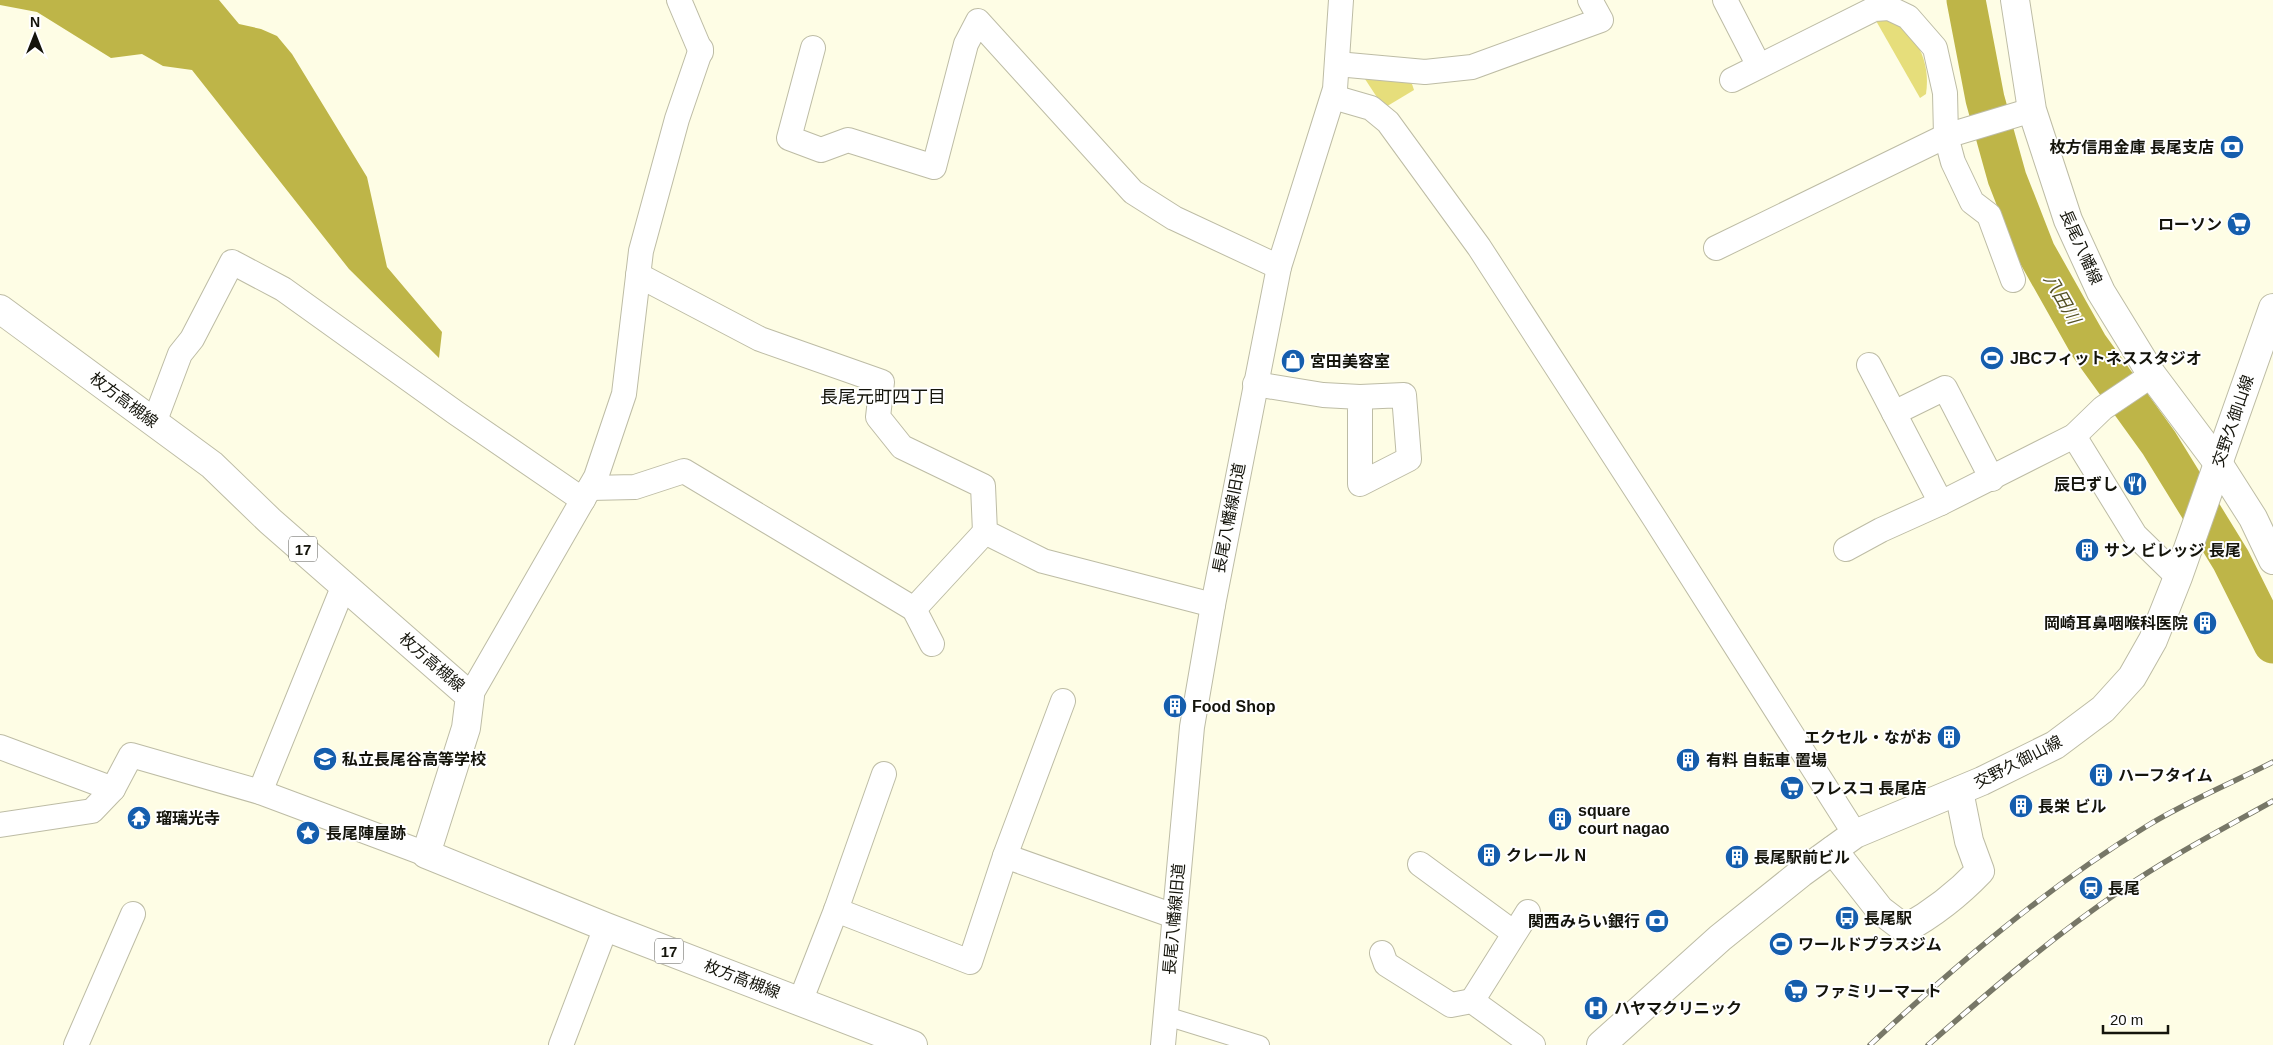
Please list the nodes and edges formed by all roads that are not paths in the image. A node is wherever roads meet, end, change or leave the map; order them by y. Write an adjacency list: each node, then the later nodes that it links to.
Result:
1 (679, 0): 16 (street)
2 (1342, 0): 8 (street, 長尾八幡線旧道)
3 (1590, 0): 8 (street)
4 (1726, 0): 9 (street)
5 (2015, 0): 12 (main road, 長尾八幡線)
6 (1873, 4): 9 (street); 13 (street)
7 (813, 48): 15 (street)
8 (1337, 64): 11 (street, 長尾八幡線旧道)
9 (1760, 66): 10 (street)
10 (1732, 80)
11 (1333, 97): 15 (street, 長尾八幡線旧道); 47 (street)
12 (2032, 110): 13 (street); 21 (main road, 長尾八幡線)
13 (1946, 136): 14 (street); 17 (street)
14 (1716, 248)
15 (1279, 267): 22 (street, 長尾八幡線旧道)
16 (638, 275): 29 (street); 31 (street)
17 (2012, 280)
18 (2273, 308): 27 (main road, 交野久御山線)
19 (0, 309): 25 (main road, 枚方高槻線 / 17)
20 (1869, 366): 24 (street)
21 (2147, 378): 26 (street); 27 (main road, 長尾八幡線)
22 (1256, 384): 23 (street); 36 (street, 長尾八幡線旧道)
23 (1360, 397)
24 (1894, 413): 28 (street); 30 (street)
25 (154, 423): 29 (street); 35 (main road, 枚方高槻線 / 17)
26 (2074, 436): 28 (street); 34 (street)
27 (2218, 463): 33 (main road, 長尾八幡線); 34 (main road, 交野久御山線)
28 (1992, 478): 30 (street)
29 (586, 494): 37 (street); 39 (street)
30 (1942, 503): 32 (street)
31 (985, 532): 36 (street); 37 (street)
32 (1846, 550)
33 (2273, 560)
34 (2181, 568): 44 (main road, 交野久御山線)
35 (344, 585): 39 (main road, 枚方高槻線 / 17); 45 (street)
36 (1213, 605): 55 (street, 長尾八幡線旧道)
37 (914, 609): 38 (street)
38 (932, 644)
39 (470, 696): 49 (main road, 枚方高槻線)
40 (1063, 701): 50 (street)
41 (0, 747): 43 (street)
42 (884, 774): 52 (street)
43 (113, 789): 45 (street); 46 (street)
44 (1960, 791): 47 (main road, 交野久御山線); 48 (main road)
45 (260, 792): 49 (street)
46 (0, 825)
47 (1855, 834): 48 (main road, 交野久御山線)
48 (1833, 850): 68 (main road, 交野久御山線)
49 (426, 854): 56 (main road, 枚方高槻線 / 17)
50 (1006, 856): 52 (street); 55 (street)
51 (1420, 864): 57 (street)
52 (836, 910): 60 (street)
53 (1528, 912): 57 (street)
54 (133, 914): 62 (street)
55 (1174, 916): 61 (street, 長尾八幡線旧道)
56 (606, 927): 60 (main road, 枚方高槻線 / 17); 63 (street)
57 (1514, 933): 59 (street)
58 (1382, 953): 59 (street)
59 (1472, 1001): 67 (street)
60 (800, 1002): 64 (main road, 枚方高槻線 / 17)
61 (1166, 1016): 65 (street, 長尾八幡線旧道); 66 (street)
62 (76, 1045)
63 (561, 1045)
64 (913, 1045)
65 (1163, 1045)
66 (1260, 1045)
67 (1533, 1045)
68 (1601, 1045)

